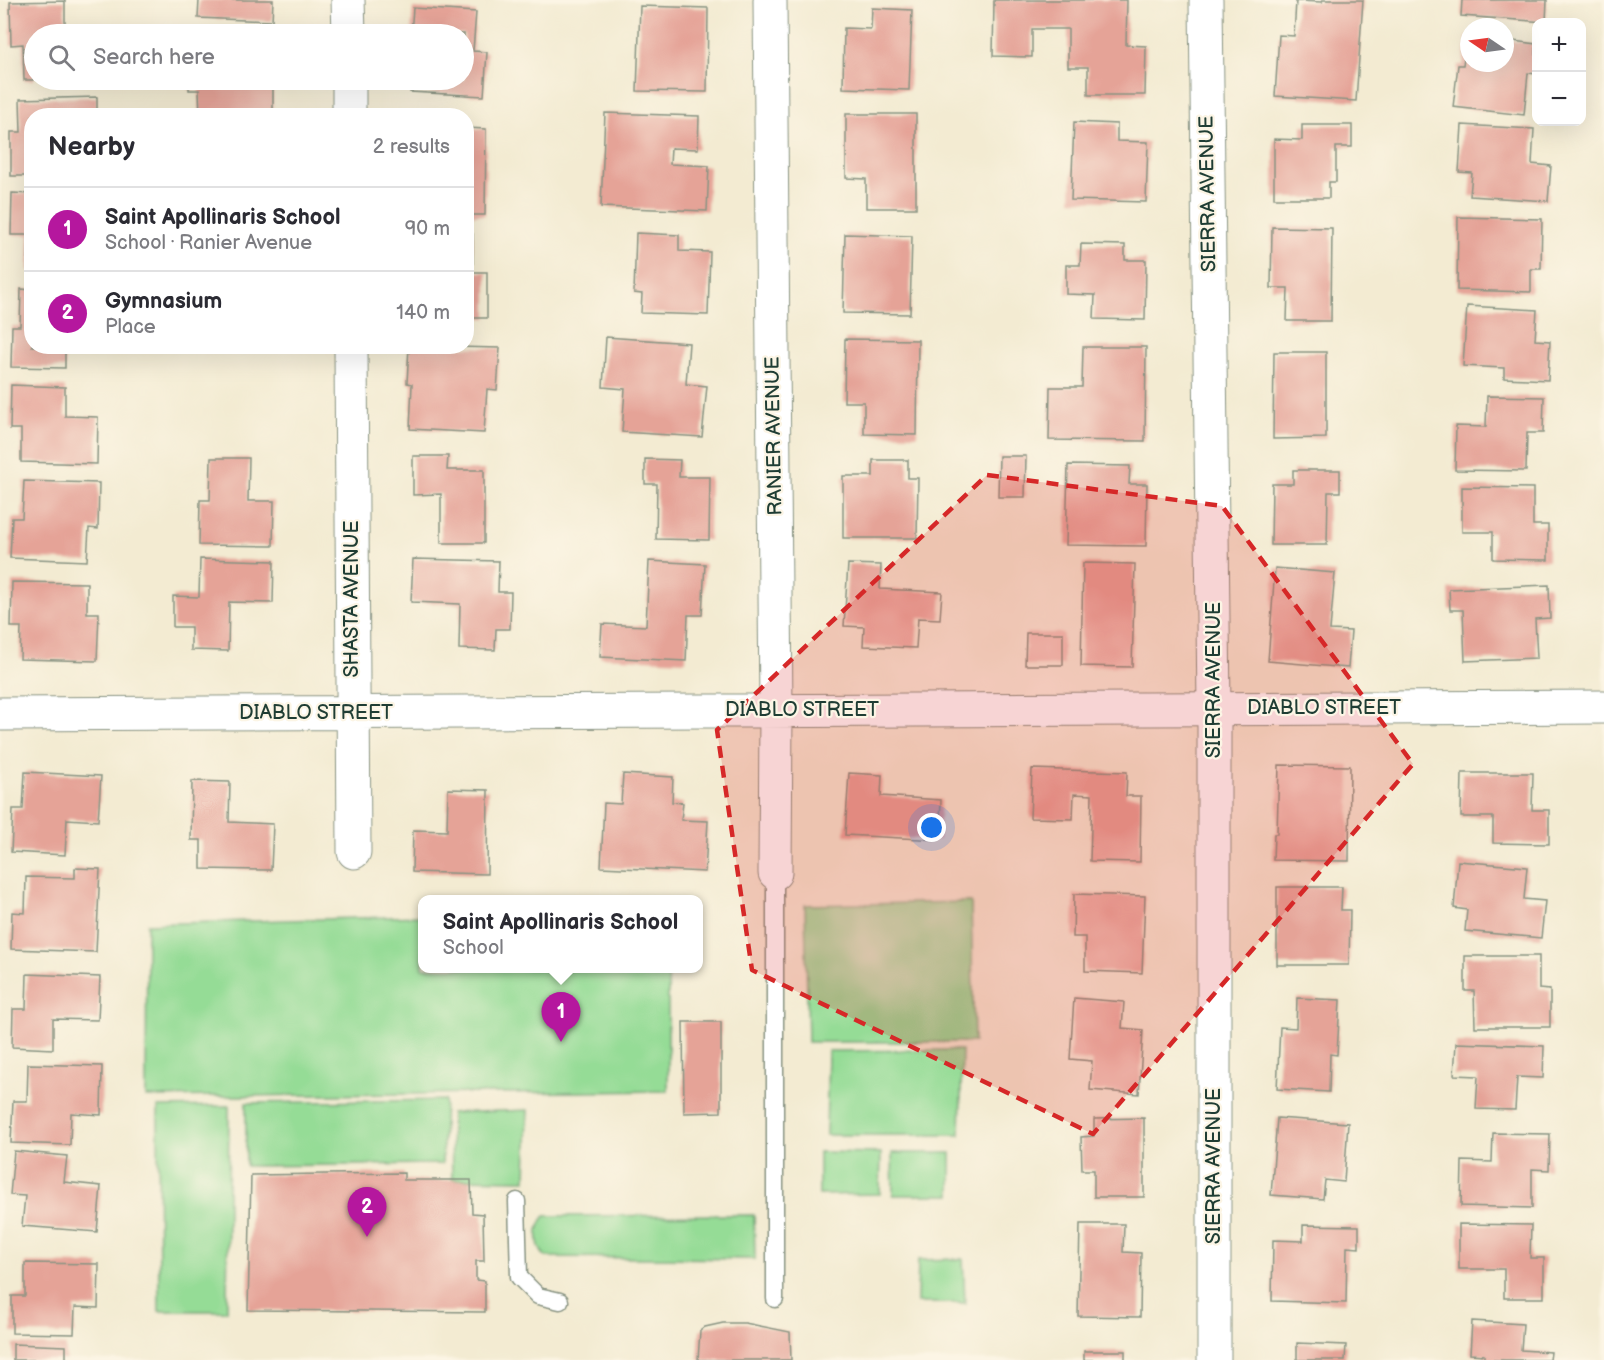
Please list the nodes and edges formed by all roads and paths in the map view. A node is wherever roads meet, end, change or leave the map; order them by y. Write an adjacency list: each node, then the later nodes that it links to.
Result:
1 (348, 0): 4 (street)
2 (770, 0): 10 (street, RANIER AVENUE)
3 (1206, 0): 9 (street, SIERRA AVENUE)
4 (349, 24)
5 (349, 90): 6 (street)
6 (349, 108)
7 (351, 354): 11 (street, SHASTA AVENUE)
8 (1604, 707): 9 (street, DIABLO STREET)
9 (1214, 708): 10 (street, DIABLO STREET); 18 (street, SIERRA AVENUE)
10 (776, 710): 11 (street, DIABLO STREET); 14 (street, RANIER AVENUE)
11 (353, 712): 12 (street, DIABLO STREET); 13 (street, SHASTA AVENUE)
12 (0, 714)
13 (354, 852)
14 (775, 873): 16 (lane)
15 (517, 1201): 17 (lane)
16 (775, 1299)
17 (560, 1300)
18 (1214, 1360)

